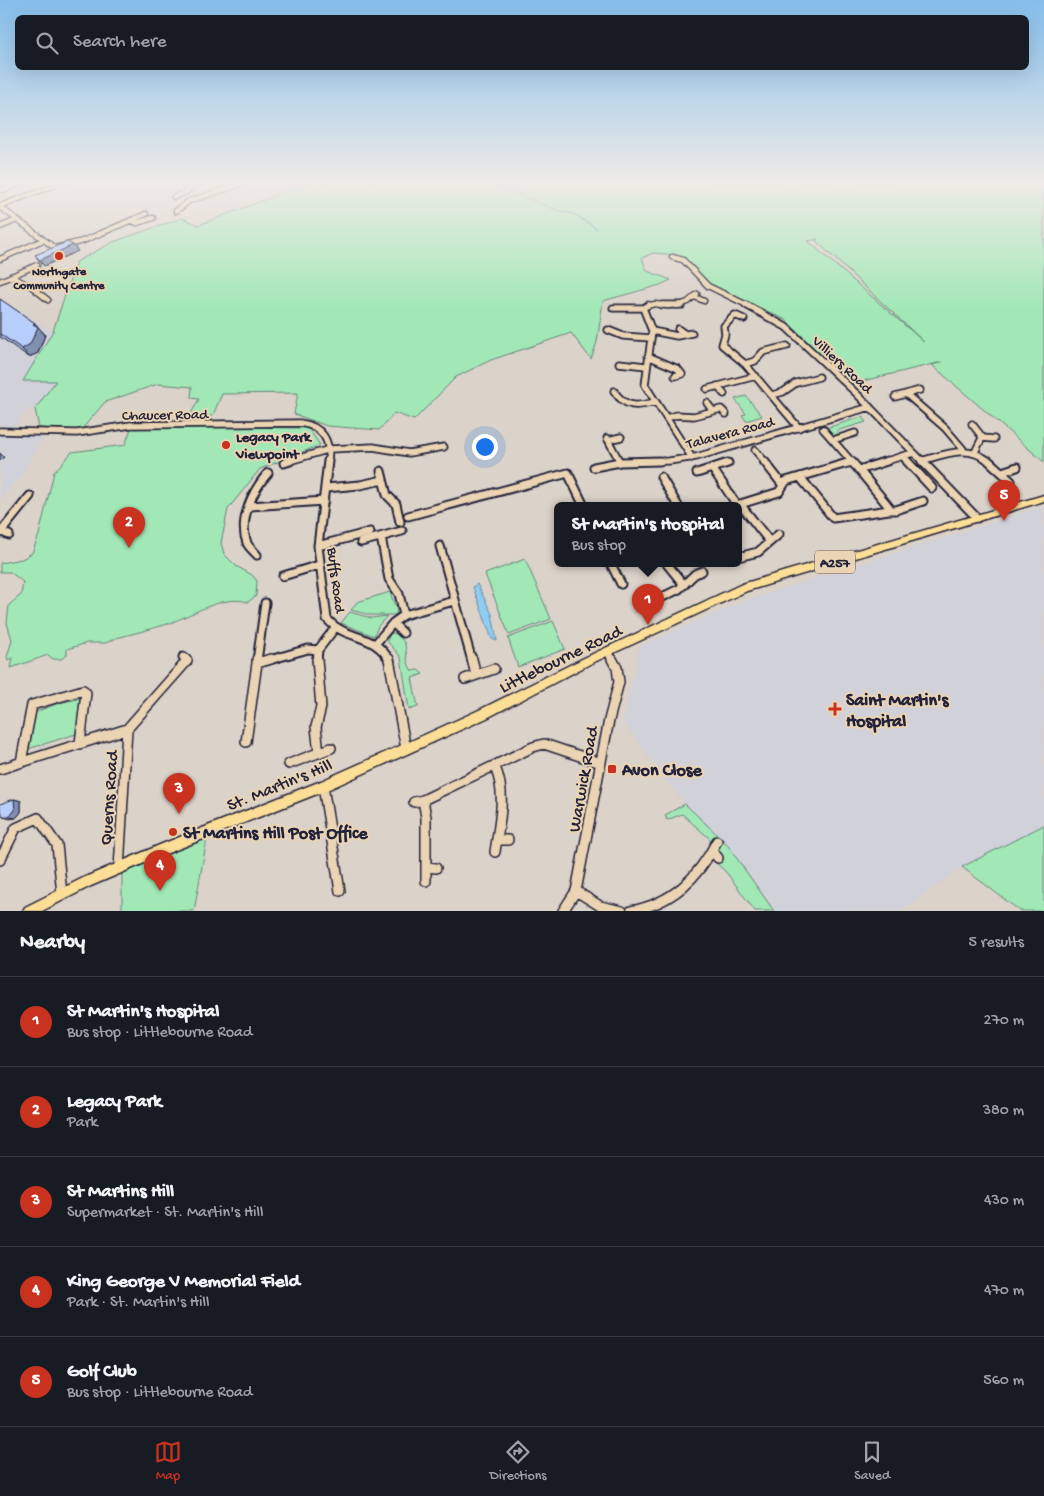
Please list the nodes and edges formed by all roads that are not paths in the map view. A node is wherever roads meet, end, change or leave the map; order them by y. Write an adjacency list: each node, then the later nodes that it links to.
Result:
1 (23, 225): 3 (street)
2 (121, 225): 3 (street)
3 (43, 240): 5 (street)
4 (672, 257): 40 (street, Villiers Road)
5 (0, 259)
6 (37, 265): 7 (street)
7 (11, 276): 8 (street); 9 (street)
8 (0, 281)
9 (43, 299)
10 (704, 302): 12 (street)
11 (612, 308): 12 (street)
12 (644, 308): 16 (street)
13 (744, 320): 25 (street)
14 (678, 329): 18 (street)
15 (608, 330): 19 (street)
16 (652, 331): 18 (street); 19 (street)
17 (692, 333): 18 (street)
18 (685, 334)
19 (651, 338): 23 (street)
20 (787, 346): 21 (street)
21 (780, 348): 22 (street); 25 (street)
22 (786, 355)
23 (648, 356): 26 (street); 27 (street)
24 (618, 362): 26 (street)
25 (745, 364): 28 (street)
26 (646, 366): 38 (street)
27 (675, 376)
28 (756, 376): 30 (street); 36 (street)
29 (819, 385): 36 (street)
30 (717, 386): 31 (street); 34 (street)
31 (707, 389)
32 (920, 390): 35 (street)
33 (614, 391): 38 (street)
34 (724, 394)
35 (906, 394): 37 (street); 56 (street)
36 (772, 395): 45 (street)
37 (895, 397)
38 (655, 402): 43 (street)
39 (707, 403): 41 (street)
40 (870, 407): 45 (street, Talavera Road); 59 (street, Villiers Road)
41 (713, 411): 42 (street); 43 (street)
42 (726, 414)
43 (666, 418): 61 (street)
44 (972, 424): 51 (street)
45 (799, 428): 61 (street, Talavera Road)
46 (823, 429): 53 (street)
47 (0, 431): 49 (street, Chaucer Road)
48 (855, 433): 53 (street)
49 (327, 436): 55 (street, Buffs Road)
50 (621, 437): 63 (street)
51 (983, 438): 52 (street); 58 (street)
52 (994, 439)
53 (832, 440): 64 (street)
54 (444, 447): 55 (street)
55 (330, 449): 65 (street); 80 (street, Buffs Road)
56 (963, 449): 58 (street); 62 (street)
57 (755, 450): 79 (street)
58 (975, 452): 72 (street)
59 (913, 453): 60 (street); 62 (street, Villiers Road)
60 (902, 456): 70 (street); 81 (street)
61 (692, 458): 63 (street, Talavera Road)
62 (921, 461): 94 (street, Villiers Road)
63 (620, 462): 67 (street, Talavera Road)
64 (852, 462): 70 (street); 76 (street)
65 (284, 463)
66 (728, 464): 68 (street)
67 (594, 467)
68 (712, 468): 74 (street); 87 (street)
69 (1017, 468): 72 (street)
70 (859, 470): 91 (street)
71 (381, 472): 77 (street)
72 (1002, 472): 78 (street)
73 (268, 473): 90 (street)
74 (697, 473)
75 (661, 477): 86 (street)
76 (800, 477): 79 (street); 91 (street)
77 (383, 480): 80 (street); 95 (street)
78 (1011, 481)
79 (782, 484): 89 (street)
80 (326, 488): 84 (street, Buffs Road)
81 (932, 488)
82 (30, 496): 98 (street)
83 (1044, 498): 94 (main road, Littlebourne Road / A257)
84 (324, 501): 90 (street); 103 (street, Buffs Road)
85 (582, 502): 93 (street)
86 (676, 502)
87 (735, 502)
88 (924, 502): 91 (street)
89 (742, 503)
90 (250, 506): 105 (street)
91 (889, 510)
92 (742, 511): 102 (street)
93 (408, 516)
94 (977, 518): 123 (main road, Littlebourne Road / A257)
95 (400, 522)
96 (402, 531): 100 (street)
97 (370, 532): 103 (street)
98 (4, 534)
99 (779, 534): 102 (street)
100 (381, 537): 101 (street); 117 (street)
101 (360, 542)
102 (770, 542): 106 (street)
103 (318, 546): 107 (street, Buffs Road)
104 (440, 546): 114 (street)
105 (257, 555)
106 (742, 556)
107 (319, 565): 111 (street); 119 (street, Buffs Road)
108 (612, 567): 112 (street)
109 (669, 567): 113 (street)
110 (702, 571): 113 (street)
111 (284, 576)
112 (621, 584)
113 (684, 585): 116 (street)
114 (454, 601): 117 (street); 127 (street)
115 (265, 602): 125 (street)
116 (646, 605)
117 (404, 615): 118 (street)
118 (393, 623): 120 (street); 121 (street)
119 (335, 628): 121 (street, Buffs Road); 122 (street)
120 (403, 632)
121 (376, 643): 133 (street)
122 (318, 650): 125 (street); 134 (street)
123 (608, 652): 133 (main road, Littlebourne Road / A257); 136 (street, Warwick Road)
124 (184, 657): 129 (street)
125 (257, 663): 130 (street)
126 (494, 669): 127 (street)
127 (476, 675): 128 (street)
128 (465, 679)
129 (128, 729): 131 (street, Querns Road); 146 (street, Querns Road)
130 (246, 742)
131 (80, 744): 135 (street, Querns Road); 135 (street, Querns Road)
132 (331, 748): 134 (street)
133 (406, 749): 140 (main road, St. Martin's Hill / A257)
134 (319, 753): 137 (street)
135 (21, 762): 139 (street, Querns Road)
136 (601, 763): 138 (street); 149 (street, Warwick Road)
137 (289, 764)
138 (495, 767): 141 (street); 147 (street)
139 (0, 769)
140 (323, 786): 146 (main road, St. Martin's Hill / A257); 148 (street)
141 (496, 840): 142 (street); 144 (street)
142 (508, 840)
143 (717, 841): 154 (street)
144 (495, 852)
145 (0, 860): 150 (street)
146 (119, 869): 150 (main road, St. Martin's Hill / A257)
147 (426, 881)
148 (340, 891)
149 (576, 892): 152 (street, Warwick Road); 153 (street)
150 (62, 894): 151 (main road, St. Martin's Hill / A257)
151 (29, 911)
152 (563, 911)
153 (622, 911)
154 (631, 911)

